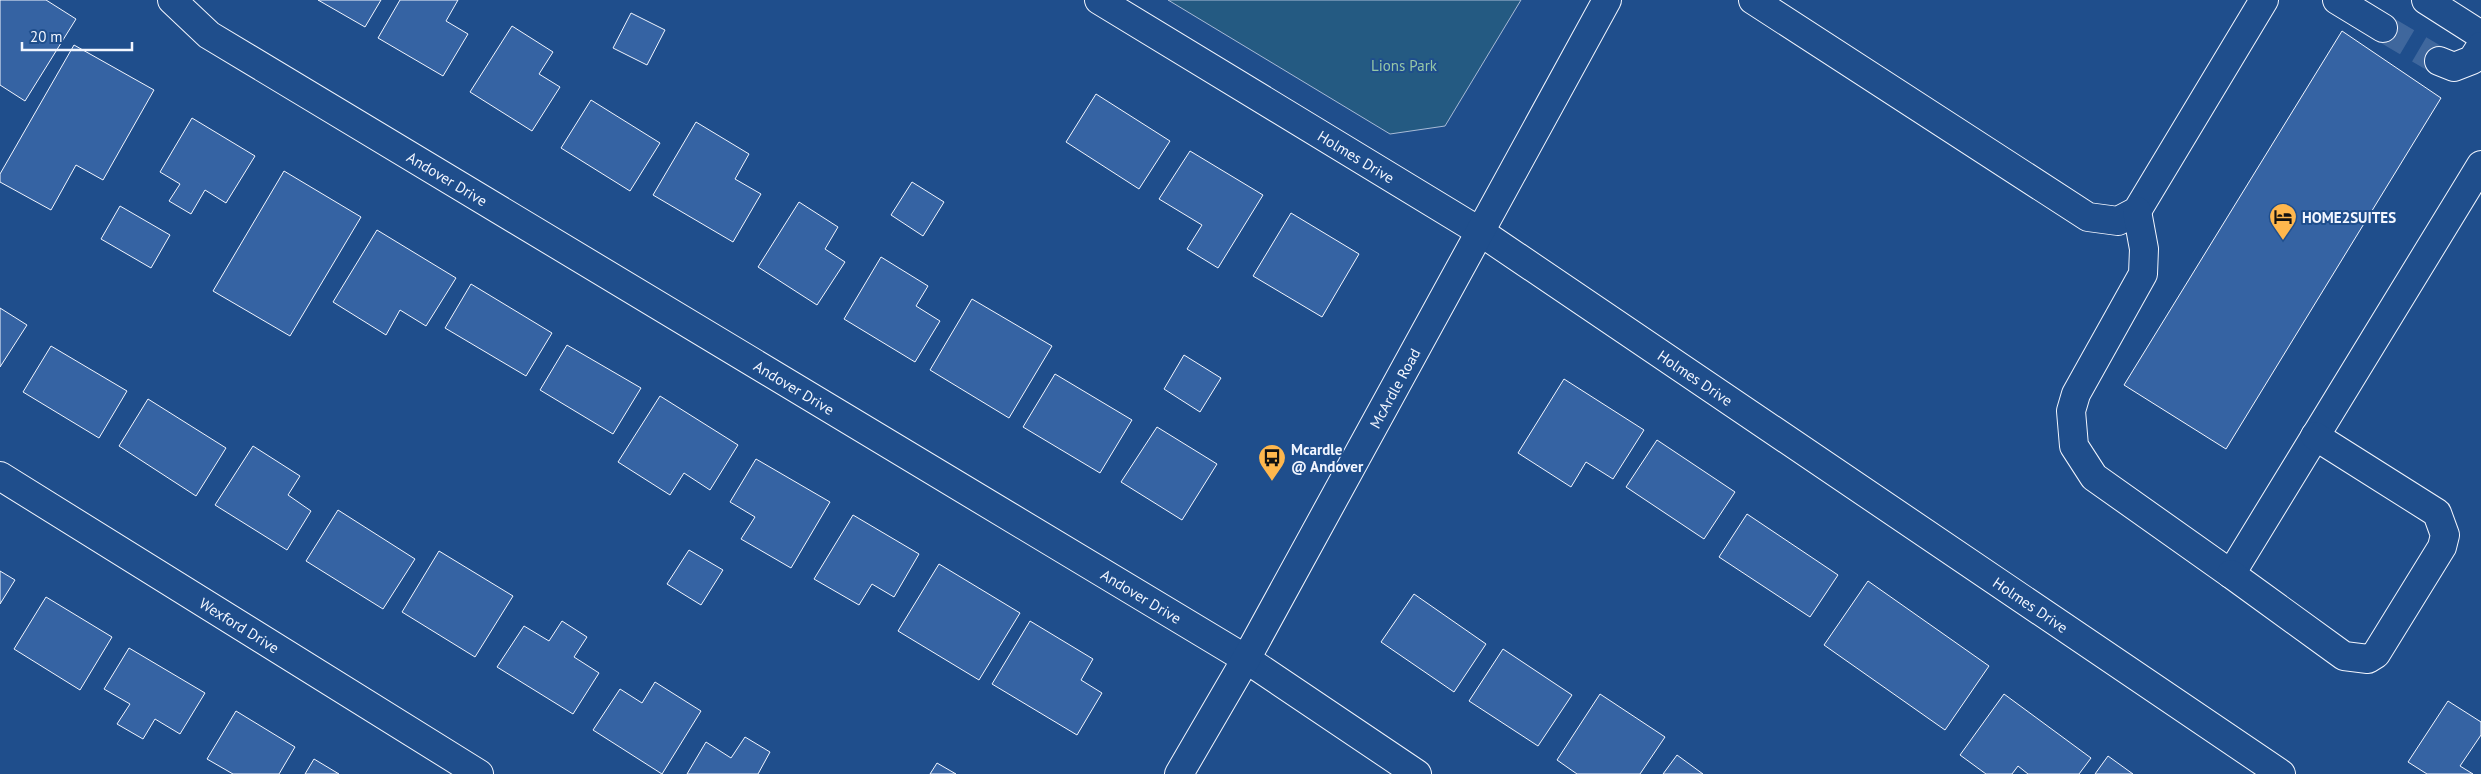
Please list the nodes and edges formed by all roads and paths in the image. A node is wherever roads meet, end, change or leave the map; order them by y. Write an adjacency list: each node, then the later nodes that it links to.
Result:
1 (172, 0): 18 (street, Andover Drive)
2 (1099, 0): 14 (street, Holmes Drive)
3 (1607, 0): 14 (street, McArdle Road)
4 (1753, 0): 13 (street)
5 (2264, 0): 13 (street)
6 (2337, 0): 8 (street)
7 (2426, 0): 9 (street)
8 (2383, 28)
9 (2481, 34)
10 (2481, 46): 11 (street)
11 (2439, 61)
12 (2481, 165): 15 (street)
13 (2136, 211): 17 (street)
14 (1479, 230): 18 (street, McArdle Road); 22 (street, Holmes Drive)
15 (2315, 436): 17 (street); 17 (street)
16 (0, 476): 19 (street, Wexford Drive)
17 (2230, 574)
18 (1246, 659): 20 (street, McArdle Road); 21 (street, Andover Drive)
19 (479, 774)
20 (1179, 774)
21 (1417, 774)
22 (2281, 774)

